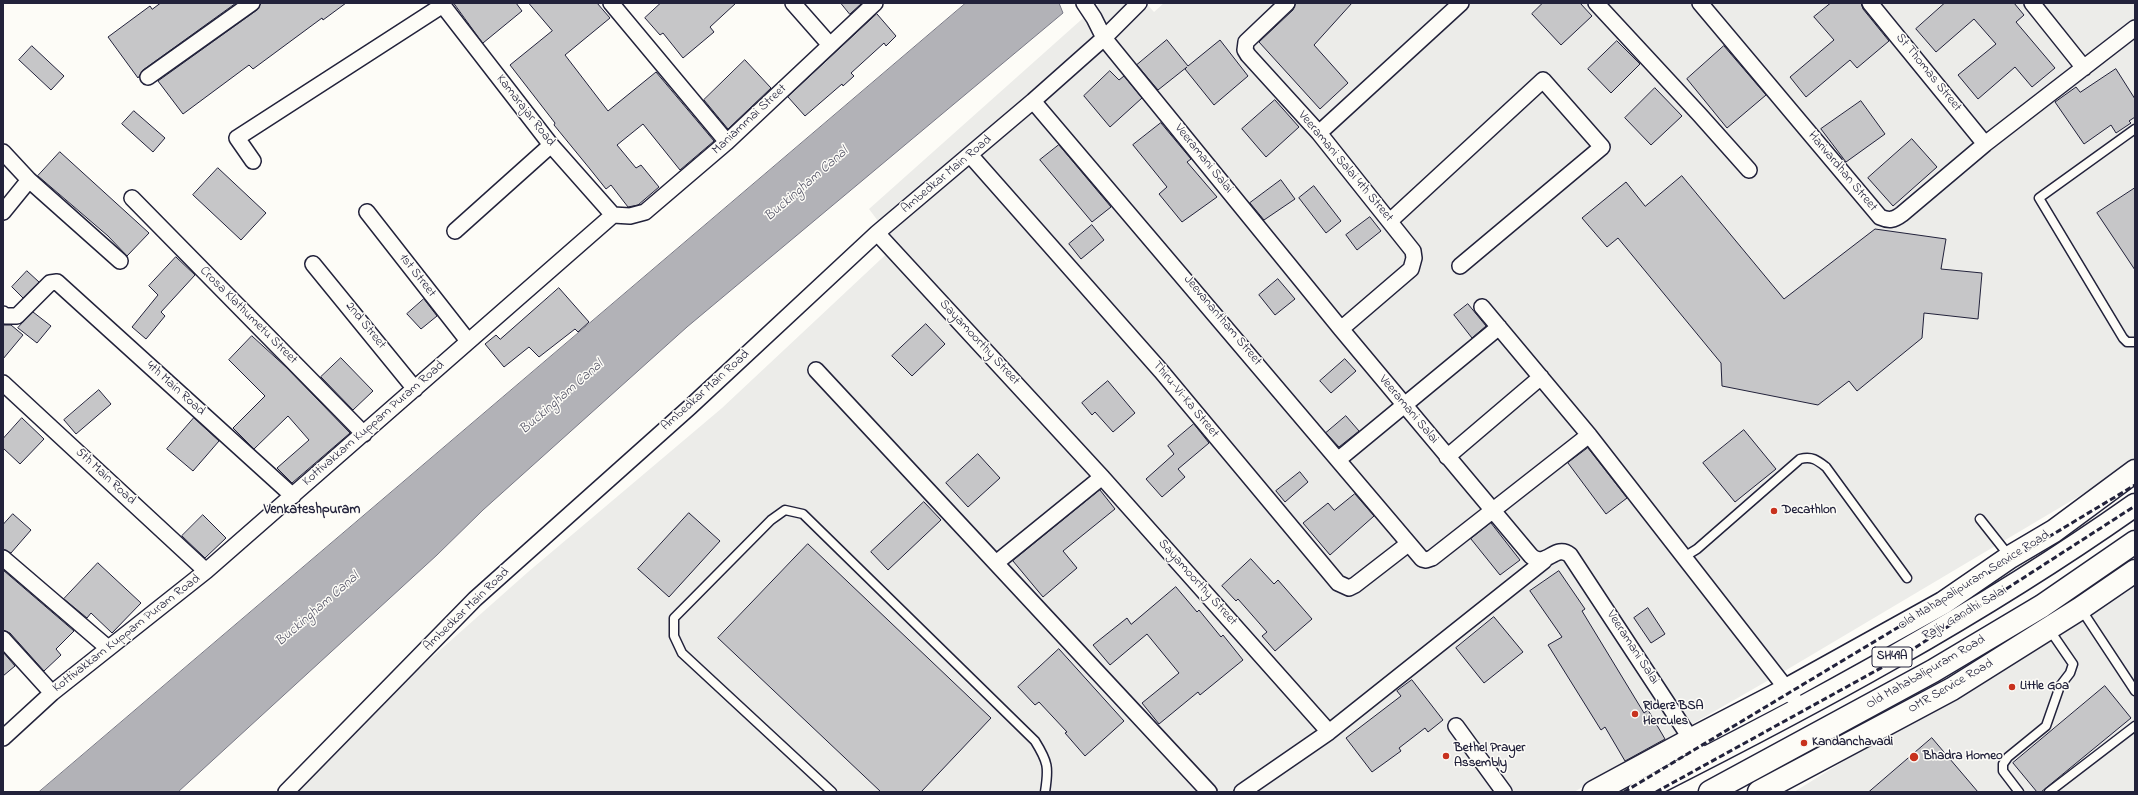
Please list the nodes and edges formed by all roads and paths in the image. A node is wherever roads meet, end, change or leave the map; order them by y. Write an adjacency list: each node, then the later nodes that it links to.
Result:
1 (252, 3): 18 (street)
2 (612, 3): 22 (street)
3 (793, 3): 16 (street)
4 (875, 3): 16 (street, Maniammai Street)
5 (1084, 3): 15 (street, Veeramani Salai)
6 (1139, 3): 15 (street, Ambedkar Main Road)
7 (1287, 3): 21 (street, Veeramani Salai 4th Street)
8 (1461, 3): 21 (street)
9 (1596, 3): 28 (street)
10 (1700, 3): 24 (street, Harivardhan Street)
11 (1870, 3): 24 (street, St Thomas Street)
12 (2032, 3): 17 (street)
13 (442, 4): 23 (street, Kamarajar Road); 27 (street)
14 (2135, 28): 17 (street, Harivardhan Street)
15 (1104, 38): 19 (street, Ambedkar Main Road); 43 (street, Veeramani Salai)
16 (830, 45): 22 (street, Maniammai Street)
17 (2084, 68): 24 (street, Harivardhan Street)
18 (148, 78)
19 (1033, 101): 26 (street, Ambedkar Main Road); 54 (street, Jeevanantham Street)
20 (2135, 129): 45 (lane)
21 (1319, 133): 34 (street, Veeramani Salai 4th Street)
22 (727, 142): 33 (street, Maniammai Street)
23 (550, 144): 33 (street, Kamarajar Road); 35 (street)
24 (1985, 144)
25 (3, 152): 29 (street)
26 (971, 156): 36 (street, Ambedkar Main Road); 62 (street, Thiru-Vi-Ka Street)
27 (253, 161)
28 (1749, 170)
29 (29, 180): 31 (street); 37 (street)
30 (132, 198): 51 (street, Crosa Klathumetu Street)
31 (3, 212)
32 (367, 212): 44 (street, 1st Street)
33 (613, 215): 44 (street, Kottivakkam Kuppam Puram Road)
34 (1390, 221): 39 (street); 43 (street, Veeramani Salai 4th Street)
35 (456, 231)
36 (877, 233): 56 (street, Sayamoorthy Street); 87 (street, Ambedkar Main Road)
37 (120, 261)
38 (313, 264): 49 (street, 2nd Street)
39 (1460, 266)
40 (1482, 307): 42 (street)
41 (3, 314): 57 (street, 4th Main Road)
42 (1499, 327): 47 (street); 50 (street)
43 (1340, 329): 50 (street, Veeramani Salai)
44 (468, 341): 49 (street, Kottivakkam Kuppam Puram Road)
45 (2135, 342)
46 (816, 370): 67 (street)
47 (1541, 377): 52 (street); 53 (street)
48 (3, 383): 68 (street, 5th Main Road)
49 (416, 389): 51 (street, Kottivakkam Kuppam Puram Road)
50 (1405, 405): 53 (street, Veeramani Salai); 54 (street)
51 (364, 434): 57 (street, Kottivakkam Kuppam Puram Road)
52 (1589, 435): 59 (street, Jeevanantham Street); 63 (street)
53 (1447, 457): 59 (street, Veeramani Salai)
54 (1339, 459): 62 (street, Jeevanantham Street)
55 (2135, 471): 65 (street, Old Mahapalipuram Service Road)
56 (1102, 477): 67 (street); 81 (street, Sayamoorthy Street)
57 (293, 496): 68 (street, Kottivakkam Kuppam Puram Road)
58 (2135, 505): 78 (street, Rajiv Gandhi Salai / SH49A)
59 (1493, 510): 62 (street, Jeevanantham Street); 66 (street, Veeramani Salai)
60 (1980, 519): 65 (lane)
61 (2135, 542): 85 (street, Old Mahabalipuram Road / SH49A)
62 (1408, 544)
63 (1684, 557): 70 (lane); 75 (street)
64 (3, 558): 74 (street)
65 (2010, 558): 75 (street, Old Mahapalipuram Service Road)
66 (1544, 561): 81 (street); 83 (street, Veeramani Salai)
67 (996, 563): 90 (street)
68 (206, 571): 74 (street, Kottivakkam Kuppam Puram Road)
69 (2135, 571): 71 (street, OMR Service Road)
70 (1907, 578)
71 (2081, 608): 72 (street, OMR Service Road); 76 (lane)
72 (2049, 629): 86 (street, OMR Service Road); 96 (lane)
73 (3, 639): 77 (street)
74 (108, 648): 77 (street, Kottivakkam Kuppam Puram Road)
75 (1788, 689): 78 (street); 83 (street, Old Mahapalipuram Service Road)
76 (2135, 691)
77 (52, 693): 82 (street, Kottivakkam Kuppam Puram Road)
78 (1800, 708): 84 (street, Rajiv Gandhi Salai / SH49A)
79 (1456, 726): 92 (street)
80 (2135, 726): 97 (lane)
81 (1329, 732): 91 (street)
82 (3, 738)
83 (1692, 739): 84 (street, Veeramani Salai); 93 (street, Old Mahapalipuram Service Road)
84 (1704, 759): 94 (street, Rajiv Gandhi Salai / SH49A)
85 (1755, 768): 86 (street); 95 (street, Old Mahabalipuram Road / SH49A)
86 (1765, 791)
87 (286, 792)
88 (832, 792): 89 (lane)
89 (1045, 792)
90 (1209, 792)
91 (1242, 792)
92 (1504, 792)
93 (1594, 792)
94 (1639, 792)
95 (1710, 792)
96 (2019, 792)
97 (2049, 792)

